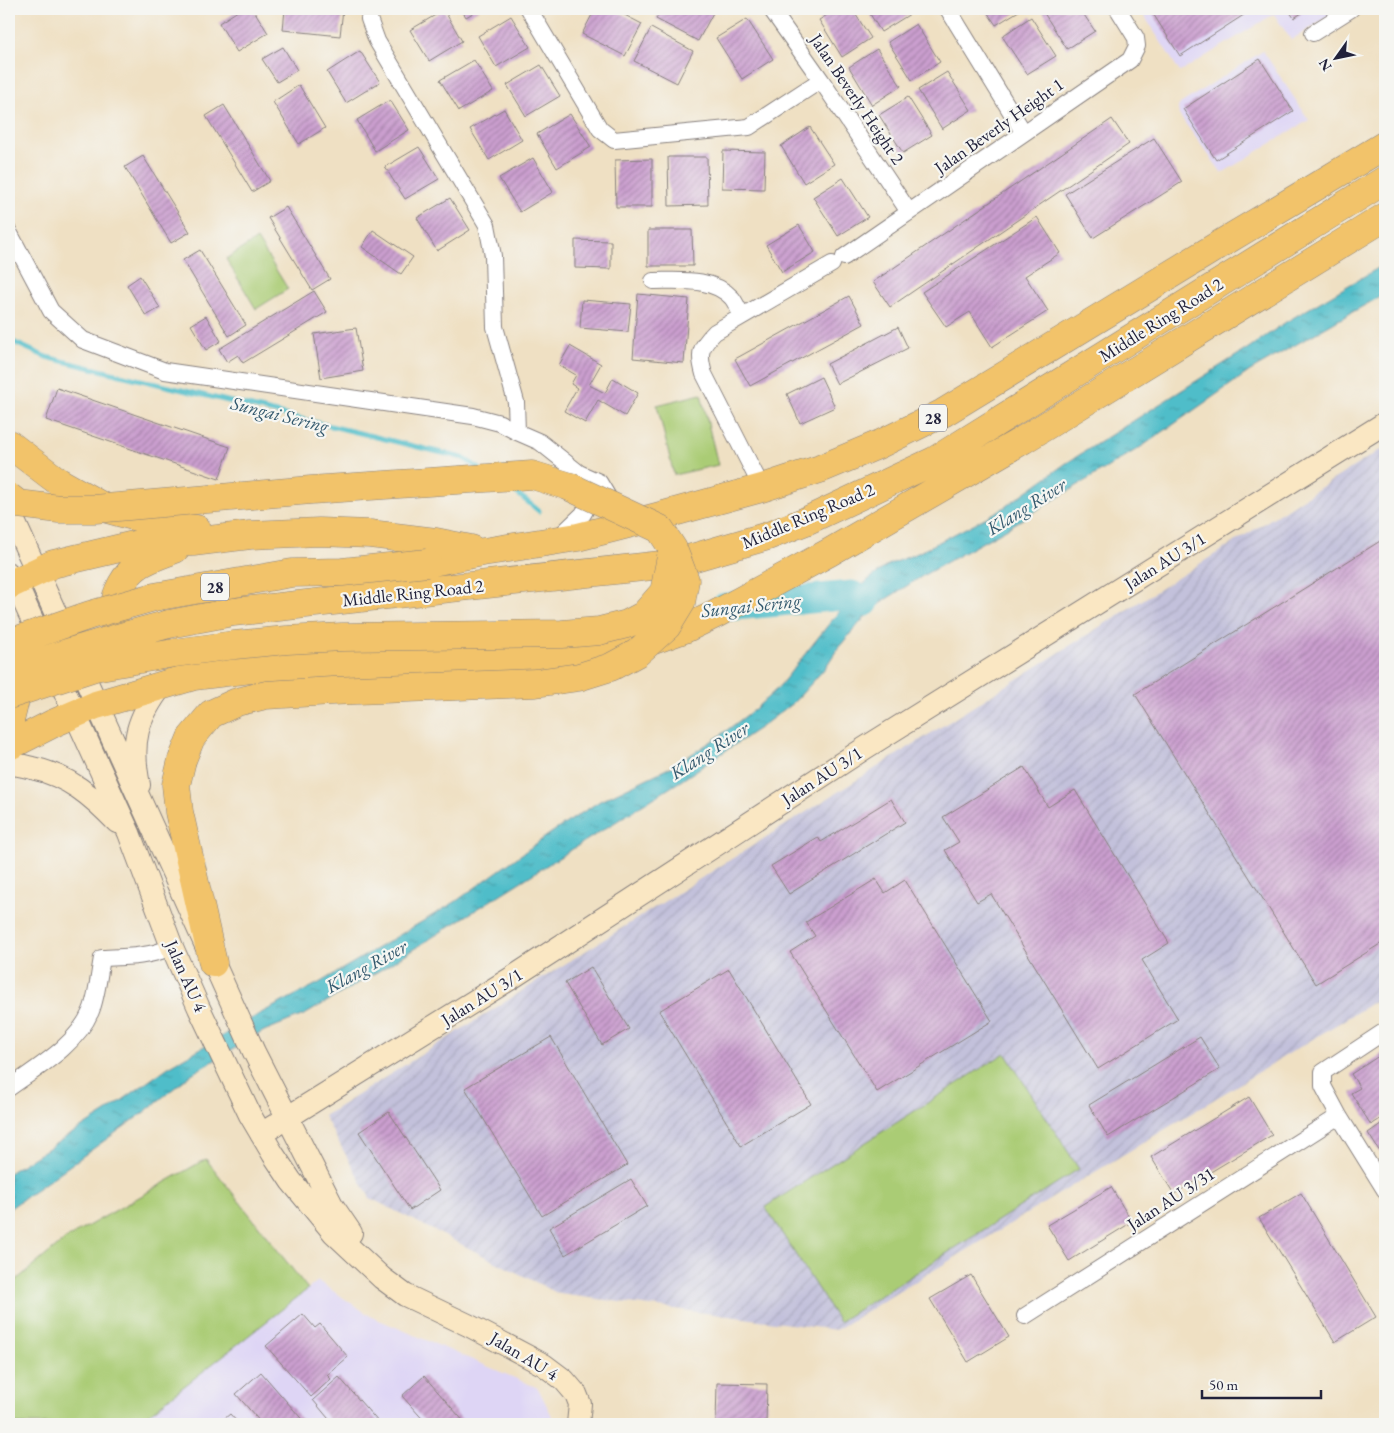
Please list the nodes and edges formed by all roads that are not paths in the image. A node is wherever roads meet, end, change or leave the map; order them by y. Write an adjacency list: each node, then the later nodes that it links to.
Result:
1 (371, 9): 18 (street)
2 (528, 9): 8 (street)
3 (771, 9): 8 (street, Jalan Beverly Height 2)
4 (948, 9): 9 (street)
5 (1118, 9): 9 (street, Jalan Beverly Height 1)
6 (1351, 9): 7 (street)
7 (1313, 33)
8 (821, 80): 12 (street, Jalan Beverly Height 2)
9 (1024, 133): 12 (street, Jalan Beverly Height 1)
10 (1385, 145): 21 (highway, Middle Ring Road 2 / 28)
11 (1385, 180): 32 (highway, Middle Ring Road 2 / 28, bridge)
12 (910, 212): 16 (street, Jalan Beverly Height 1)
13 (1385, 217): 33 (highway, bridge)
14 (9, 232): 18 (street)
15 (653, 280): 16 (street)
16 (742, 316): 21 (street, Jalan Beverly Height 1)
17 (1385, 423): 47 (main road, Jalan AU 3/1)
18 (516, 432): 20 (street)
19 (9, 444): 25 (highway)
20 (579, 473): 24 (street); 26 (street)
21 (762, 488): 24 (highway, Middle Ring Road 2 / 28)
22 (9, 497): 28 (highway, bridge)
23 (9, 510): 30 (main road, Jalan AU 4)
24 (656, 518): 26 (highway, Middle Ring Road 2 / 28)
25 (250, 535): 27 (highway); 29 (highway)
26 (557, 539): 29 (highway, Middle Ring Road 2 / 28)
27 (192, 542): 30 (highway); 33 (highway)
28 (673, 549): 35 (highway, bridge); 43 (highway, bridge)
29 (483, 552): 31 (highway, Middle Ring Road 2 / 28, bridge)
30 (17, 578): 36 (main road, Jalan AU 4)
31 (9, 643)
32 (9, 675): 37 (highway)
33 (194, 676): 34 (highway)
34 (164, 684): 36 (highway); 40 (main road)
35 (9, 695)
36 (85, 710): 38 (highway); 40 (main road, Jalan AU 4); 41 (main road, Jalan AU 4)
37 (9, 725)
38 (9, 746)
39 (9, 764): 41 (main road)
40 (144, 812): 43 (main road, Jalan AU 4)
41 (129, 833): 42 (main road, Jalan AU 4)
42 (172, 947): 45 (street); 48 (main road, Jalan AU 4)
43 (213, 963): 47 (main road, Jalan AU 4)
44 (1385, 1030): 46 (street)
45 (9, 1088)
46 (1339, 1116): 49 (street); 51 (street, Jalan AU 3/31)
47 (287, 1118): 48 (main road, Jalan AU 3/1); 50 (main road, Jalan AU 4)
48 (261, 1134): 50 (main road, Jalan AU 4)
49 (1385, 1190)
50 (439, 1312): 52 (main road, Jalan AU 4)
51 (1026, 1316)
52 (578, 1424)

